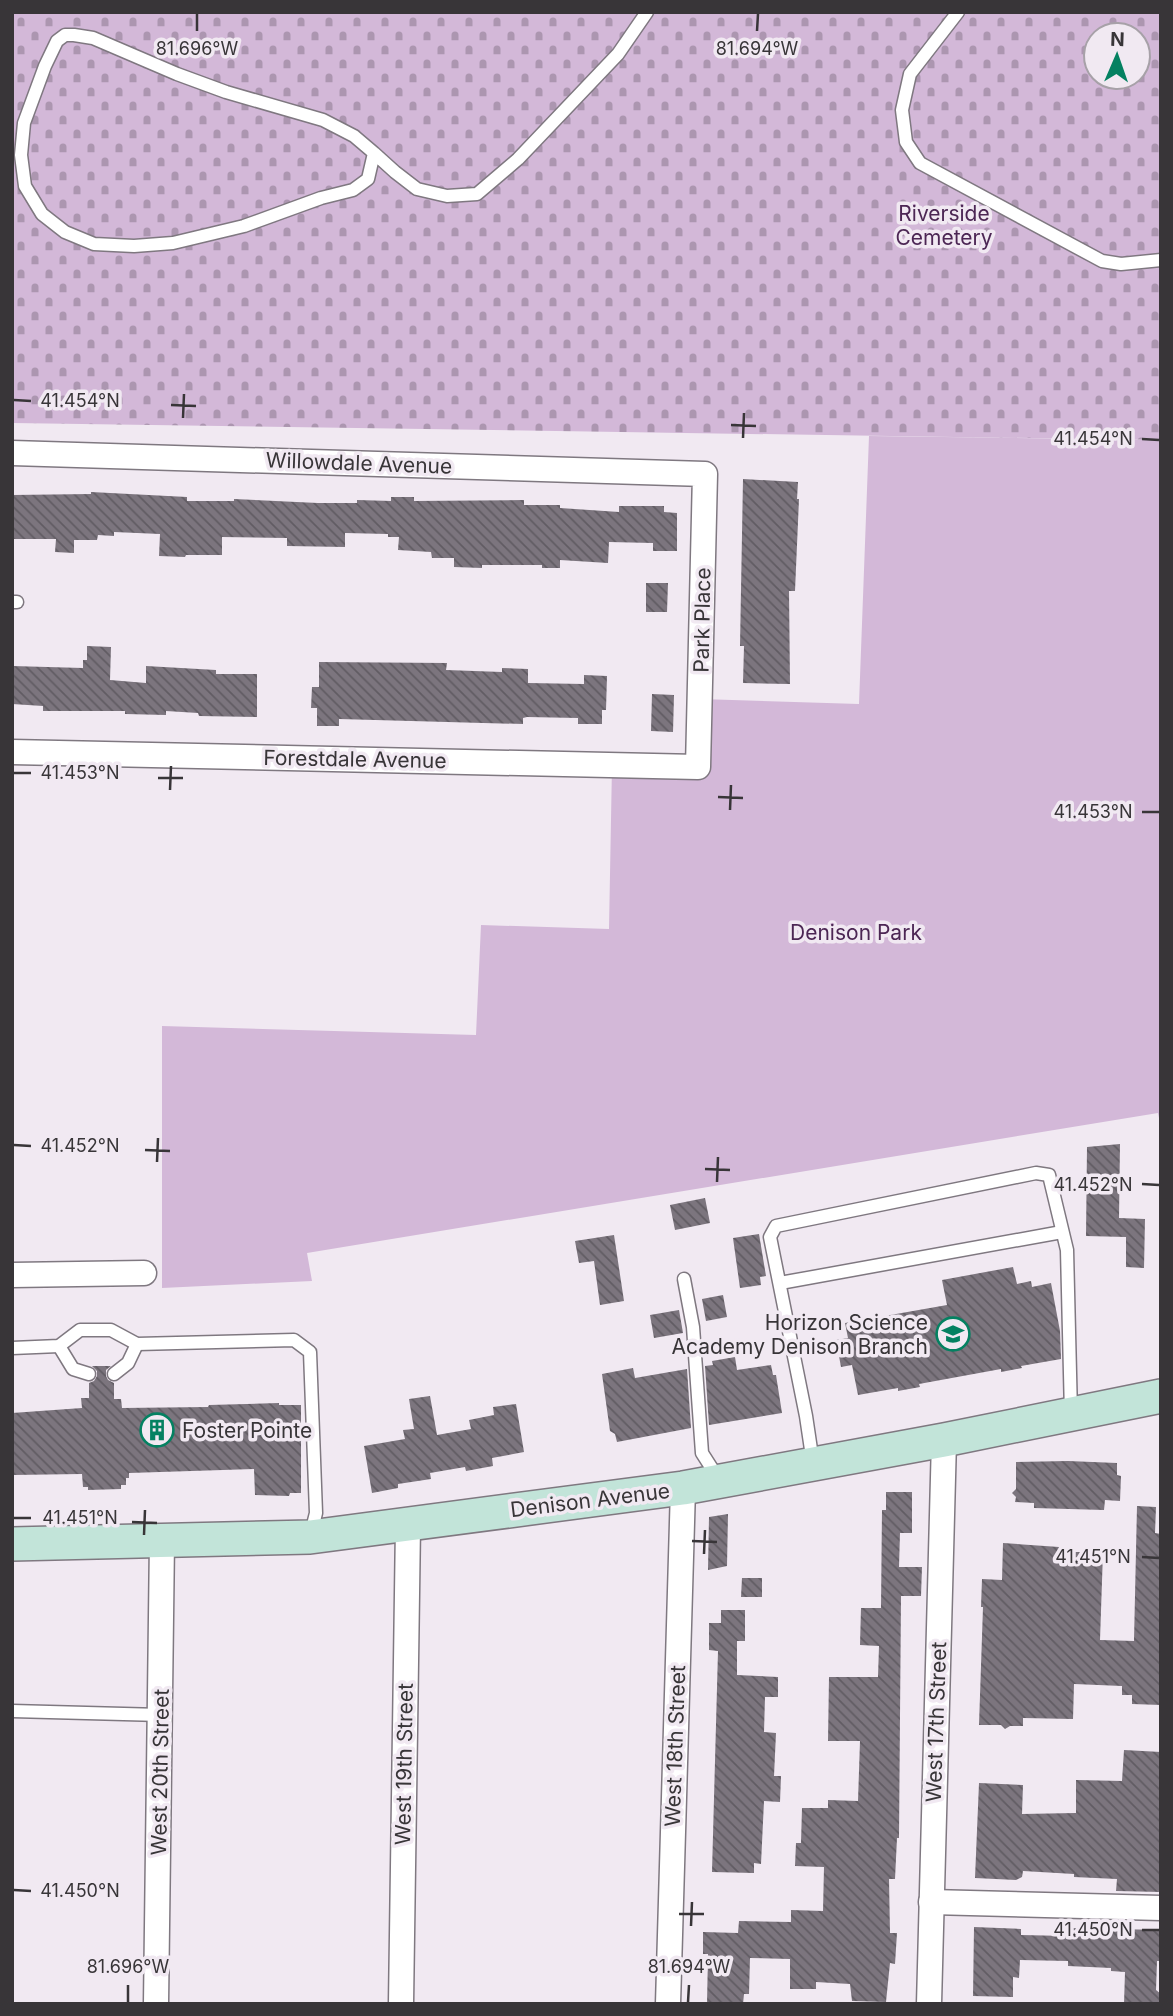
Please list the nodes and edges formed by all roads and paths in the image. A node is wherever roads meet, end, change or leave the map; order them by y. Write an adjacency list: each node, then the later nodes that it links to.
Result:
1 (647, 12): 3 (lane)
2 (958, 12): 4 (lane)
3 (374, 153): 3 (lane)
4 (1161, 260)
5 (12, 453): 6 (street, Willowdale Avenue)
6 (705, 474): 8 (street, Park Place)
7 (12, 751): 8 (street, Forestdale Avenue)
8 (698, 767)
9 (1062, 1232): 13 (lane); 13 (lane); 20 (lane)
10 (144, 1273): 11 (street)
11 (12, 1275)
12 (684, 1279): 23 (lane)
13 (780, 1283): 22 (lane)
14 (137, 1344): 15 (lane); 18 (lane); 26 (lane)
15 (59, 1346): 16 (lane); 17 (lane)
16 (12, 1348)
17 (89, 1374)
18 (114, 1374)
19 (1161, 1396): 20 (main road, Denison Avenue)
20 (1070, 1414): 21 (main road, Denison Avenue)
21 (944, 1440): 22 (main road, Denison Avenue); 31 (street, West 17th Street)
22 (813, 1464): 23 (main road, Denison Avenue)
23 (720, 1481): 24 (main road, Denison Avenue)
24 (683, 1488): 25 (main road, Denison Avenue); 35 (street, West 18th Street)
25 (408, 1525): 26 (main road, Denison Avenue); 34 (street, West 19th Street)
26 (310, 1537): 27 (main road, Denison Avenue)
27 (162, 1540): 28 (main road, Denison Avenue); 30 (street, West 20th Street)
28 (12, 1544)
29 (12, 1711): 30 (lane)
30 (161, 1715): 33 (street, West 20th Street)
31 (931, 1902): 32 (street); 36 (street, West 17th Street)
32 (1161, 1908)
33 (156, 2004)
34 (401, 2004)
35 (668, 2004)
36 (929, 2004)

